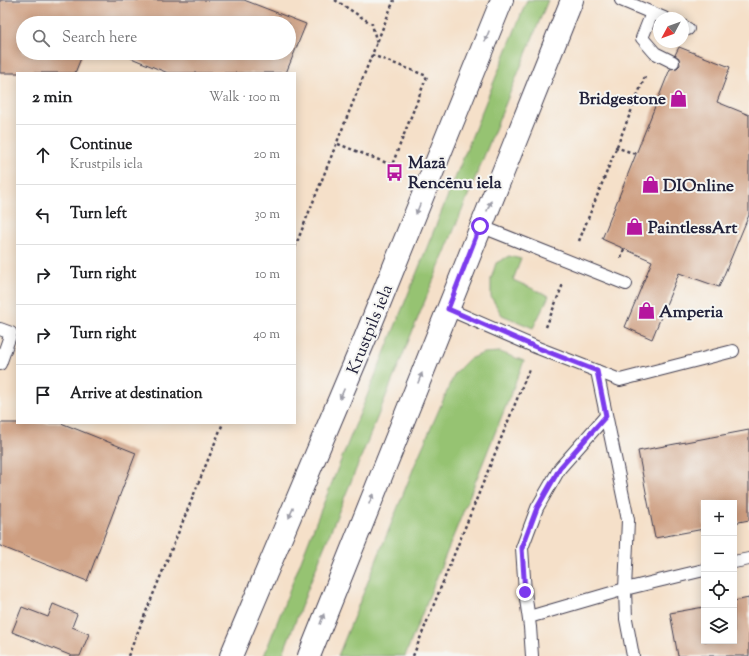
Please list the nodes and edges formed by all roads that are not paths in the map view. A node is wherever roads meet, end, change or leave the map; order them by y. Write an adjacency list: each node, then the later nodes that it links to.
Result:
1 (502, 0): 19 (main road, Krustpils iela, one-way to 19)
2 (572, 0): 6 (main road, one-way to 2)
3 (622, 0): 4 (lane)
4 (652, 13): 5 (lane)
5 (673, 62)
6 (480, 226): 7 (lane); 8 (main road)
7 (626, 284)
8 (448, 309): 12 (lane); 20 (main road, one-way to 8)
9 (9, 330): 11 (lane)
10 (733, 350): 12 (lane)
11 (0, 364)
12 (597, 371): 13 (lane)
13 (606, 416): 17 (lane); 18 (lane)
14 (749, 558): 15 (lane)
15 (737, 561)
16 (701, 571): 17 (lane)
17 (625, 589): 18 (lane); 22 (lane)
18 (528, 617): 21 (lane)
19 (231, 656)
20 (309, 656)
21 (532, 656)
22 (633, 656)

